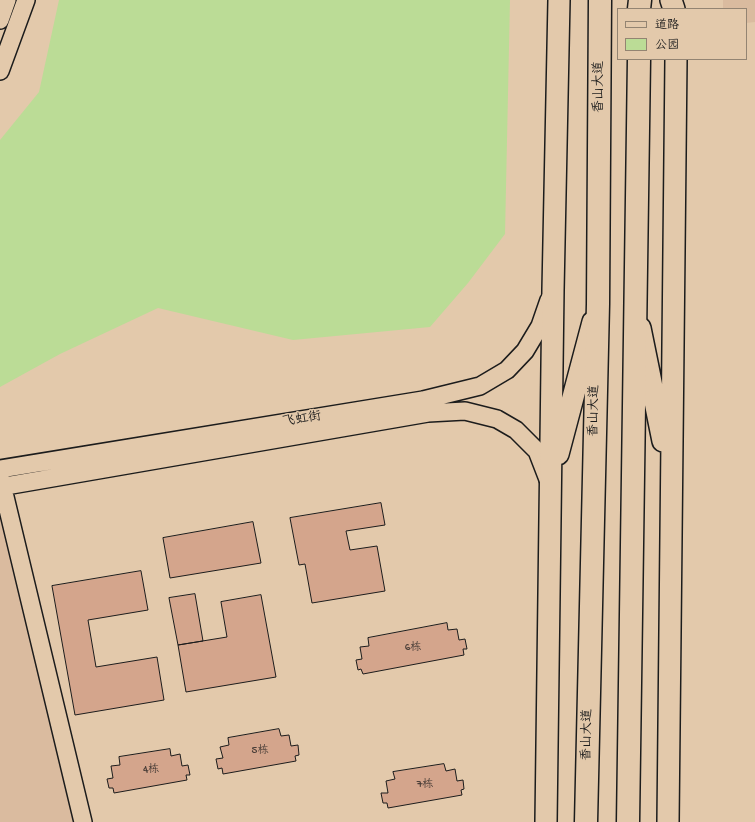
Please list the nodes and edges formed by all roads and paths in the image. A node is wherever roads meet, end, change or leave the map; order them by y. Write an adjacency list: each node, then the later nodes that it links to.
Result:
1 (7, 0): 5 (street)
2 (26, 0): 8 (street)
3 (561, 4): 9 (main road)
4 (600, 7): 10 (highway, 香山大道)
5 (0, 20)
6 (639, 60): 11 (highway)
7 (676, 60): 13 (main road)
8 (0, 71)
9 (553, 290): 12 (street, 飞虹街); 15 (main road)
10 (598, 304): 15 (main road); 18 (highway, 香山大道)
11 (635, 307): 13 (main road); 19 (highway)
12 (0, 469)
13 (671, 481): 20 (main road)
14 (1, 482): 15 (street, 飞虹街); 16 (street)
15 (550, 484): 17 (main road)
16 (83, 822)
17 (546, 822)
18 (586, 822)
19 (628, 822)
20 (668, 822)

